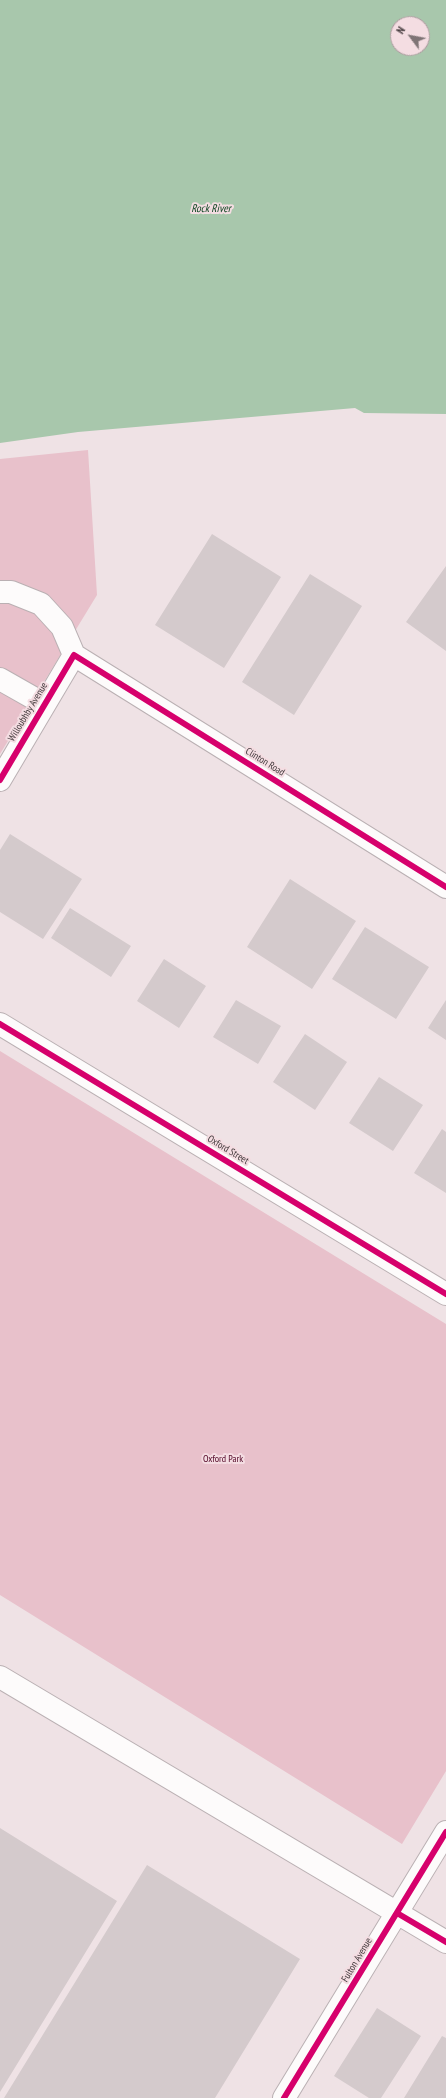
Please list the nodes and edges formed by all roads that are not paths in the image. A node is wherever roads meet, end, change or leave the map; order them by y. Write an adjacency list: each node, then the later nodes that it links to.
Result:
1 (0, 592): 2 (street)
2 (74, 655): 4 (street, Willoubhby Avenue); 6 (street, Clinton Road)
3 (0, 680): 4 (street)
4 (44, 704): 5 (street, Willoubhby Avenue)
5 (0, 780)
6 (446, 887)
7 (0, 1024): 8 (street, Oxford Street)
8 (446, 1294)
9 (0, 1677): 11 (street)
10 (446, 1832): 11 (street, Fulton Avenue)
11 (397, 1913): 12 (street); 13 (street, Fulton Avenue)
12 (446, 1942)
13 (284, 2098)

